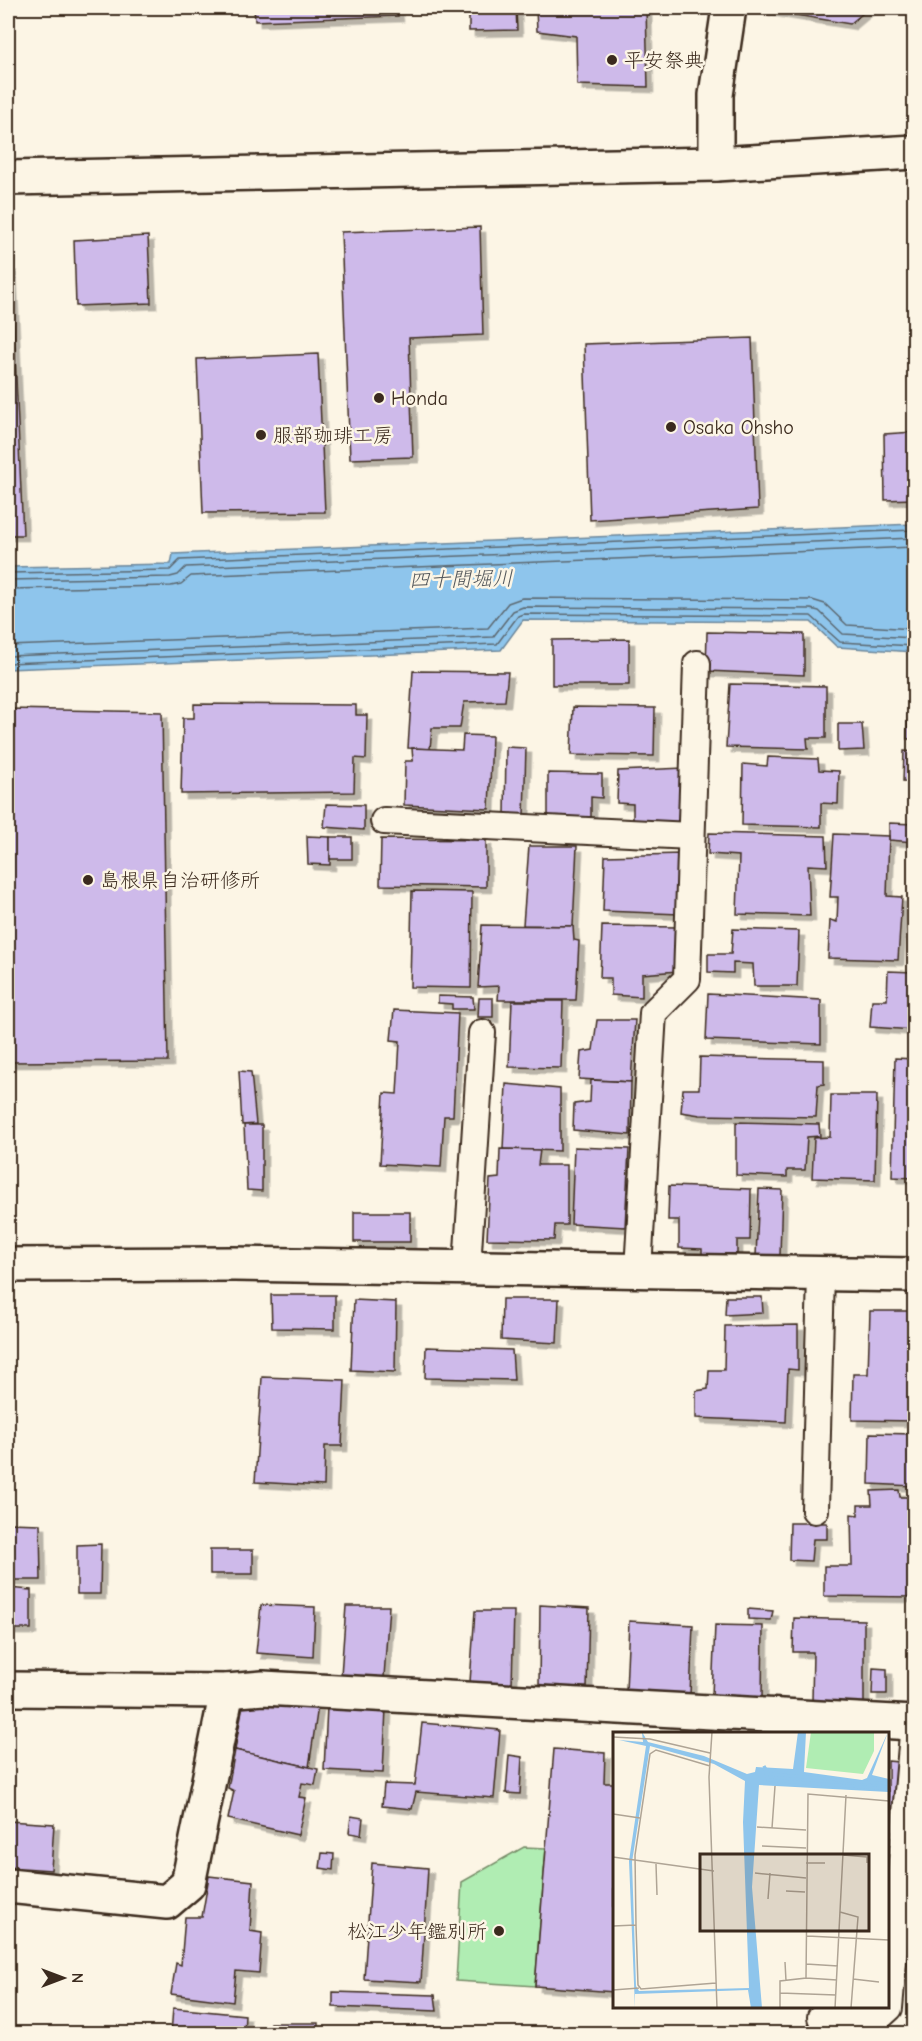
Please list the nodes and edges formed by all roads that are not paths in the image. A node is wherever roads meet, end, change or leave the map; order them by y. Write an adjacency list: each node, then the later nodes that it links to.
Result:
1 (729, 8): 3 (street)
2 (915, 152): 3 (street)
3 (716, 164): 4 (street)
4 (8, 178)
5 (697, 664): 7 (lane)
6 (384, 821): 7 (lane)
7 (691, 836): 11 (lane)
8 (482, 1034): 10 (lane)
9 (8, 1266): 10 (street)
10 (467, 1267): 11 (street)
11 (638, 1270): 12 (street)
12 (821, 1274): 13 (street); 14 (lane)
13 (915, 1275)
14 (815, 1510)
15 (8, 1689): 16 (street)
16 (227, 1691): 17 (street); 19 (street)
17 (719, 1723): 18 (street)
18 (914, 1723): 20 (lane)
19 (8, 1886)
20 (906, 1914): 21 (lane)
21 (821, 2017)

